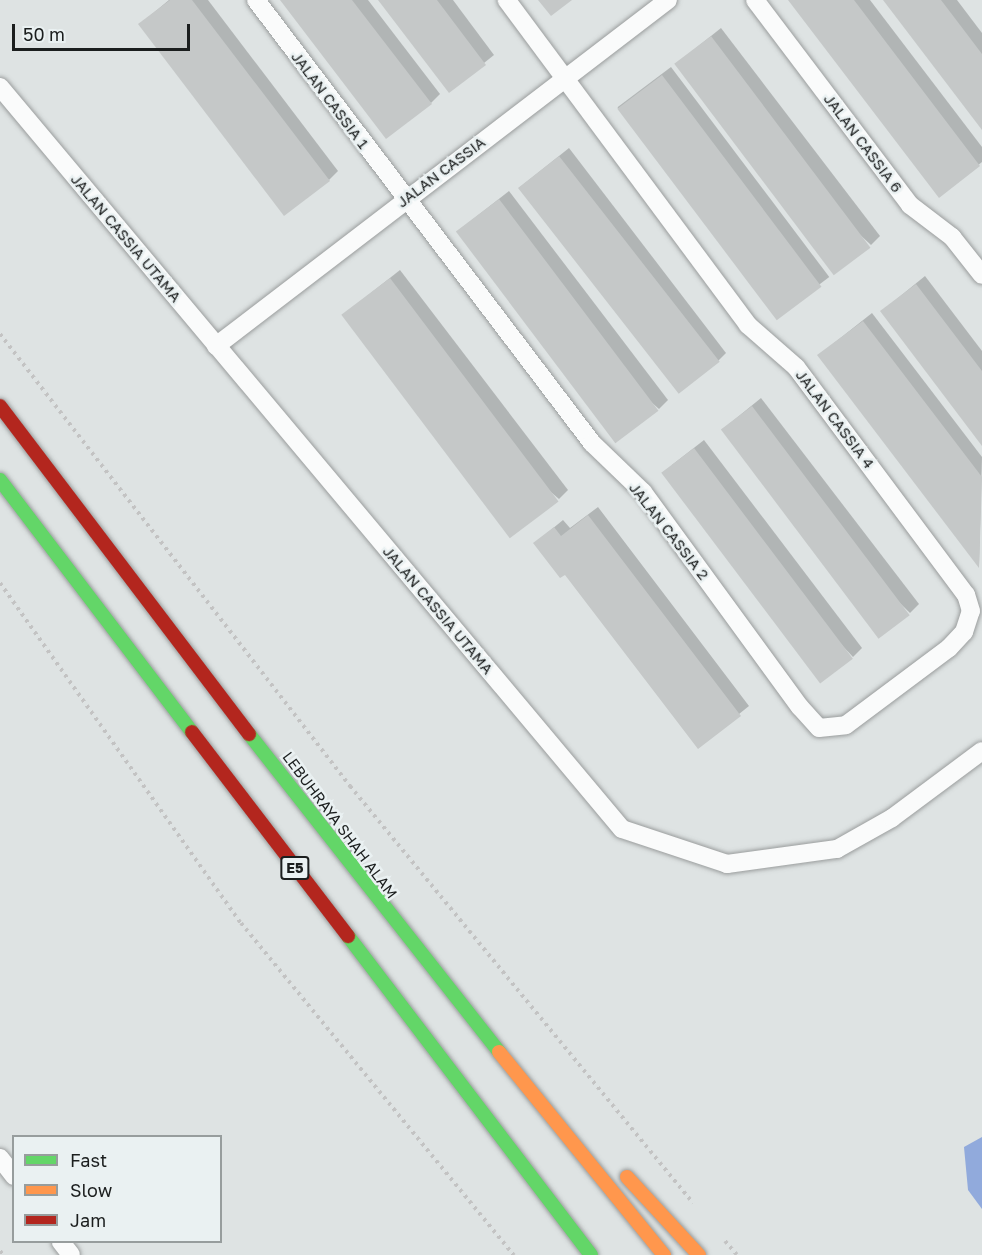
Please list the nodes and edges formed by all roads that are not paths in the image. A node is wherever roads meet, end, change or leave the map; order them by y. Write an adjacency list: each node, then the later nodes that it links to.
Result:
1 (256, 0): 7 (street, JALAN CASSIA 1)
2 (507, 0): 5 (street, JALAN CASSIA 4)
3 (668, 0): 5 (street, JALAN CASSIA)
4 (755, 0): 8 (street, JALAN CASSIA 6)
5 (564, 76): 7 (street, JALAN CASSIA); 12 (street, JALAN CASSIA 4)
6 (0, 87): 9 (street, JALAN CASSIA UTAMA)
7 (404, 200): 9 (street, JALAN CASSIA); 12 (street, JALAN CASSIA 2)
8 (982, 275)
9 (216, 346): 13 (street, JALAN CASSIA UTAMA)
10 (0, 406): 14 (highway, LEBUHRAYA SHAH ALAM)
11 (0, 480): 21 (highway, E5)
12 (909, 680)
13 (982, 751)
14 (377, 903): 15 (highway); 22 (highway, LEBUHRAYA SHAH ALAM)
15 (578, 1123)
16 (0, 1158): 18 (street)
17 (618, 1167): 23 (highway)
18 (12, 1173)
19 (62, 1243): 20 (street)
20 (71, 1255)
21 (591, 1255)
22 (664, 1255)
23 (699, 1255)

